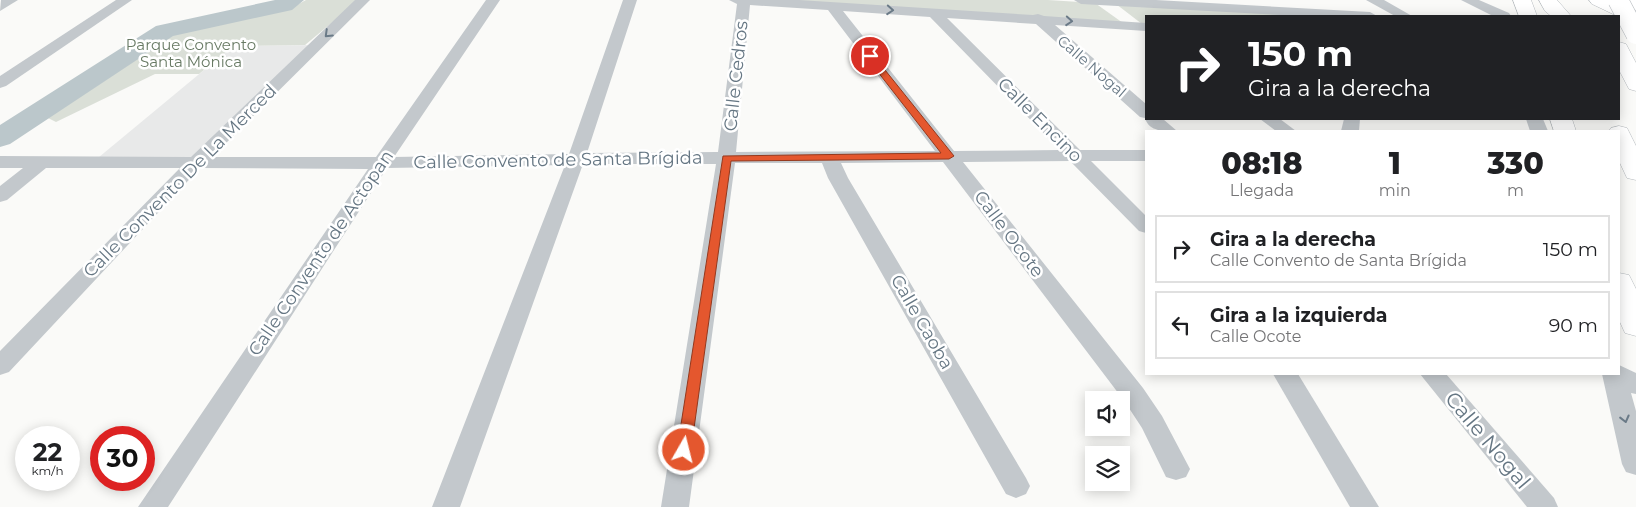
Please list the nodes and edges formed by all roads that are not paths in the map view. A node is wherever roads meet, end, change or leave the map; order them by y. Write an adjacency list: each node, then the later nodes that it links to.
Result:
1 (11, 0): 23 (street)
2 (125, 0): 39 (street)
3 (363, 0): 55 (street, Calle Convento De La Merced, one-way to 55)
4 (493, 0): 54 (street, Calle Convento de Actopan)
5 (630, 0): 52 (street)
6 (736, 0): 7 (street)
7 (744, 0): 22 (street); 51 (street, Calle Cedros)
8 (1081, 0): 19 (street)
9 (1277, 0): 25 (street)
10 (1373, 0): 27 (street)
11 (1468, 0): 28 (street)
12 (1504, 0): 29 (street)
13 (1522, 0): 30 (main road)
14 (1548, 0): 31 (main road)
15 (1562, 0): 32 (main road)
16 (1597, 0): 33 (main road); 35 (main road)
17 (1618, 0): 37 (main road, bridge)
18 (1633, 0): 21 (main road)
19 (1104, 1): 20 (street); 36 (street)
20 (1199, 3): 25 (street)
21 (1636, 4)
22 (832, 6): 24 (street, one-way to 24); 48 (street, Calle Ocote)
23 (0, 7)
24 (934, 13): 34 (street); 49 (street, Calle Encino)
25 (1302, 14): 26 (street)
26 (1336, 15)
27 (1403, 15)
28 (1502, 15)
29 (1509, 15)
30 (1528, 15)
31 (1561, 15)
32 (1569, 15)
33 (1604, 15)
34 (1038, 18): 36 (street, one-way to 36); 41 (street, Calle Nogal)
35 (1636, 19)
36 (1144, 28)
37 (1636, 34)
38 (1620, 50): 40 (main road)
39 (0, 82)
40 (1636, 85)
41 (1145, 112)
42 (1154, 120): 44 (street)
43 (1270, 120): 45 (street)
44 (1167, 130)
45 (1286, 130)
46 (1620, 137): 57 (main road)
47 (1145, 155): 49 (street, Calle Convento de Santa Brígida)
48 (949, 156): 49 (street, Calle Convento de Santa Brígida); 50 (street, Calle Convento de Santa Brígida); 69 (street, Calle Ocote)
49 (1076, 156): 59 (street, Calle Encino)
50 (829, 157): 51 (street, Calle Convento de Santa Brígida); 70 (street, Calle Caoba)
51 (726, 158): 52 (street, Calle Convento de Santa Brígida); 73 (street, Calle Cedros)
52 (576, 159): 54 (street, Calle Convento de Santa Brígida); 72 (street)
53 (0, 162): 56 (street, Calle Convento de Santa Brígida)
54 (381, 162): 55 (street, Calle Convento de Santa Brígida); 71 (street, Calle Convento de Actopan)
55 (195, 163): 56 (street, Calle Convento de Santa Brígida); 62 (street, Calle Convento De La Merced)
56 (40, 164): 58 (street)
57 (1636, 173)
58 (0, 196)
59 (1145, 227)
60 (1620, 285): 61 (main road)
61 (1636, 326)
62 (0, 366)
63 (1286, 375): 74 (street)
64 (1433, 375): 75 (street, Calle Nogal)
65 (1614, 375): 68 (street, one-way to 68)
66 (1620, 375): 67 (street)
67 (1636, 385)
68 (1636, 464)
69 (1176, 469)
70 (1016, 486)
71 (152, 507)
72 (446, 507)
73 (675, 507)
74 (1365, 507)
75 (1544, 507)

